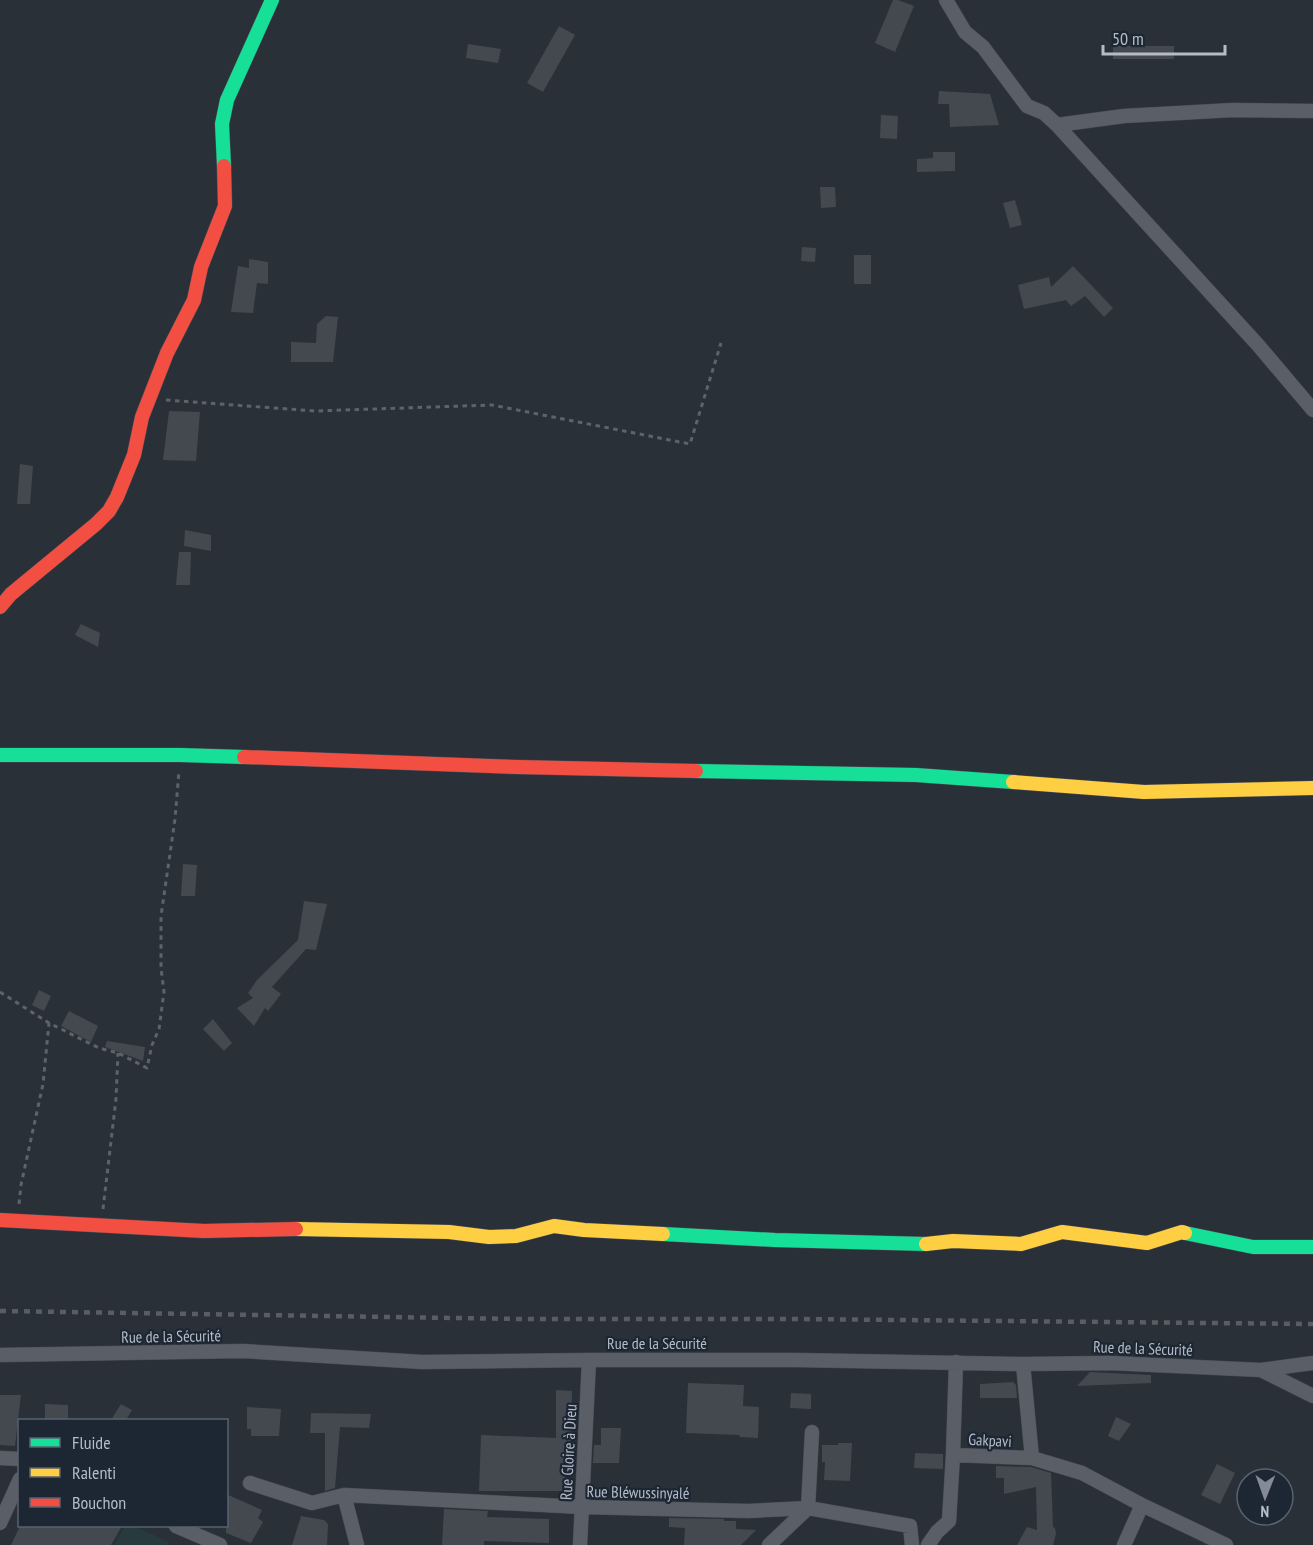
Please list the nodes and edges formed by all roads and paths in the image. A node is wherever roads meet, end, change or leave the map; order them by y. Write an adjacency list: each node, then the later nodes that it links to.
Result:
1 (272, 0): 6 (street)
2 (946, 0): 4 (street)
3 (1313, 111): 4 (street)
4 (1057, 125): 7 (street)
5 (721, 343): 6 (path)
6 (150, 399): 8 (street)
7 (1313, 410)
8 (0, 607)
9 (0, 755): 10 (street)
10 (180, 755): 11 (street); 14 (path)
11 (1313, 788)
12 (0, 992): 13 (path)
13 (49, 1023): 14 (path); 16 (path)
14 (118, 1053): 17 (path)
15 (0, 1220): 16 (street)
16 (18, 1221): 17 (street)
17 (101, 1225): 18 (street)
18 (1313, 1247)
19 (0, 1355): 20 (street, Rue de la Sécurité)
20 (589, 1360): 21 (street, Rue de la Sécurité); 35 (street, Rue Gloire à Dieu)
21 (956, 1362): 22 (street, Rue de la Sécurité); 27 (street)
22 (1023, 1364): 24 (street, Rue de la Sécurité); 29 (street, Gakpavi)
23 (1313, 1364): 24 (street, Rue de la Sécurité)
24 (1261, 1370): 25 (street)
25 (1313, 1396)
26 (812, 1432): 36 (street)
27 (953, 1455): 29 (street, Gakpavi); 44 (street, Gakpavi)
28 (0, 1458): 30 (street)
29 (1032, 1458): 34 (street)
30 (18, 1459)
31 (18, 1483): 37 (street)
32 (250, 1483): 33 (street, Rue Bléwussinyalé)
33 (344, 1495): 35 (street, Rue Bléwussinyalé); 40 (street)
34 (1142, 1505): 45 (street); 46 (street)
35 (582, 1507): 36 (street, Rue Bléwussinyalé); 41 (street, Rue Gloire à Dieu)
36 (808, 1508): 42 (street); 43 (street, Rue Bléwussinyalé)
37 (0, 1522)
38 (178, 1527): 39 (street)
39 (220, 1545)
40 (357, 1545)
41 (580, 1545)
42 (769, 1545)
43 (912, 1545)
44 (927, 1545)
45 (1124, 1545)
46 (1226, 1545)

